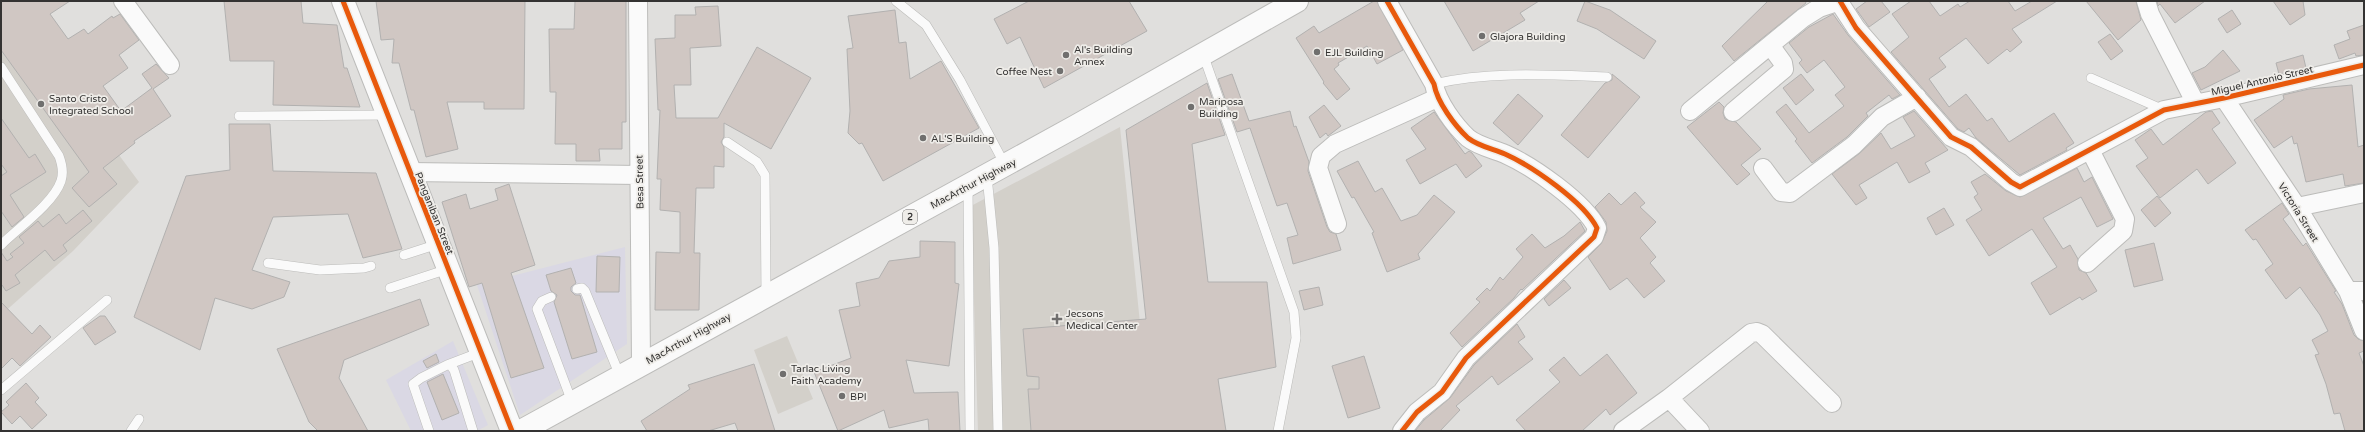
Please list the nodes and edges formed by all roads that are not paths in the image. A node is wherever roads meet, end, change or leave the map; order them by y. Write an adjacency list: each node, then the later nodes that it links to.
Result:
1 (123, 1): 11 (street)
2 (343, 1): 23 (main road, Panganiban Street)
3 (638, 1): 29 (street, Besa Street)
4 (896, 1): 30 (lane)
5 (1297, 1): 10 (main road, MacArthur Highway / 2)
6 (1387, 1): 16 (street)
7 (1840, 1): 9 (street); 17 (street)
8 (2146, 1): 19 (street)
9 (1770, 45): 21 (street); 22 (street)
10 (1203, 54): 30 (main road, MacArthur Highway / 2); 64 (lane)
11 (170, 65)
12 (2364, 65): 18 (street, Miguel Antonio Street)
13 (1, 67): 35 (lane)
14 (1607, 77): 16 (lane)
15 (2091, 78): 20 (lane)
16 (1435, 91): 33 (street); 65 (street)
17 (1917, 97): 26 (street, Miguel Antonio Street); 27 (street)
18 (2224, 98): 19 (street, Miguel Antonio Street); 32 (street, Victoria Street)
19 (2196, 104): 20 (street, Miguel Antonio Street)
20 (2164, 110): 26 (street, Miguel Antonio Street)
21 (1690, 112)
22 (1733, 112)
23 (387, 115): 24 (lane); 28 (main road, Panganiban Street)
24 (239, 116)
25 (728, 142): 44 (lane)
26 (2090, 150): 38 (street)
27 (1763, 168)
28 (409, 172): 29 (street); 34 (main road, Panganiban Street)
29 (639, 175): 49 (street, Besa Street)
30 (987, 175): 44 (main road, MacArthur Highway / 2); 62 (lane); 63 (lane)
31 (2364, 193): 32 (street)
32 (2297, 207): 43 (street, Victoria Street)
33 (1337, 224)
34 (438, 244): 36 (lane); 40 (main road, Panganiban Street)
35 (1, 245)
36 (404, 255)
37 (268, 262): 39 (lane)
38 (2087, 263)
39 (371, 266)
40 (448, 269): 41 (lane); 48 (main road, Panganiban Street)
41 (390, 288)
42 (577, 289): 51 (lane)
43 (2356, 291): 47 (street, Victoria Street)
44 (766, 295): 49 (main road, MacArthur Highway / 2)
45 (551, 297): 54 (lane)
46 (107, 300): 52 (lane)
47 (2364, 331)
48 (481, 352): 50 (lane); 60 (main road, Panganiban Street)
49 (642, 363): 51 (main road, MacArthur Highway / 2)
50 (447, 365): 58 (lane); 59 (lane)
51 (620, 376): 54 (main road, MacArthur Highway / 2)
52 (1, 390)
53 (1669, 398): 55 (street); 66 (street); 67 (street)
54 (572, 402): 61 (main road, MacArthur Highway / 2)
55 (1832, 403)
56 (139, 419): 57 (lane)
57 (131, 431)
58 (429, 431)
59 (473, 431)
60 (512, 431)
61 (521, 431)
62 (970, 431)
63 (998, 431)
64 (1278, 431)
65 (1402, 431)
66 (1623, 431)
67 (1700, 431)

